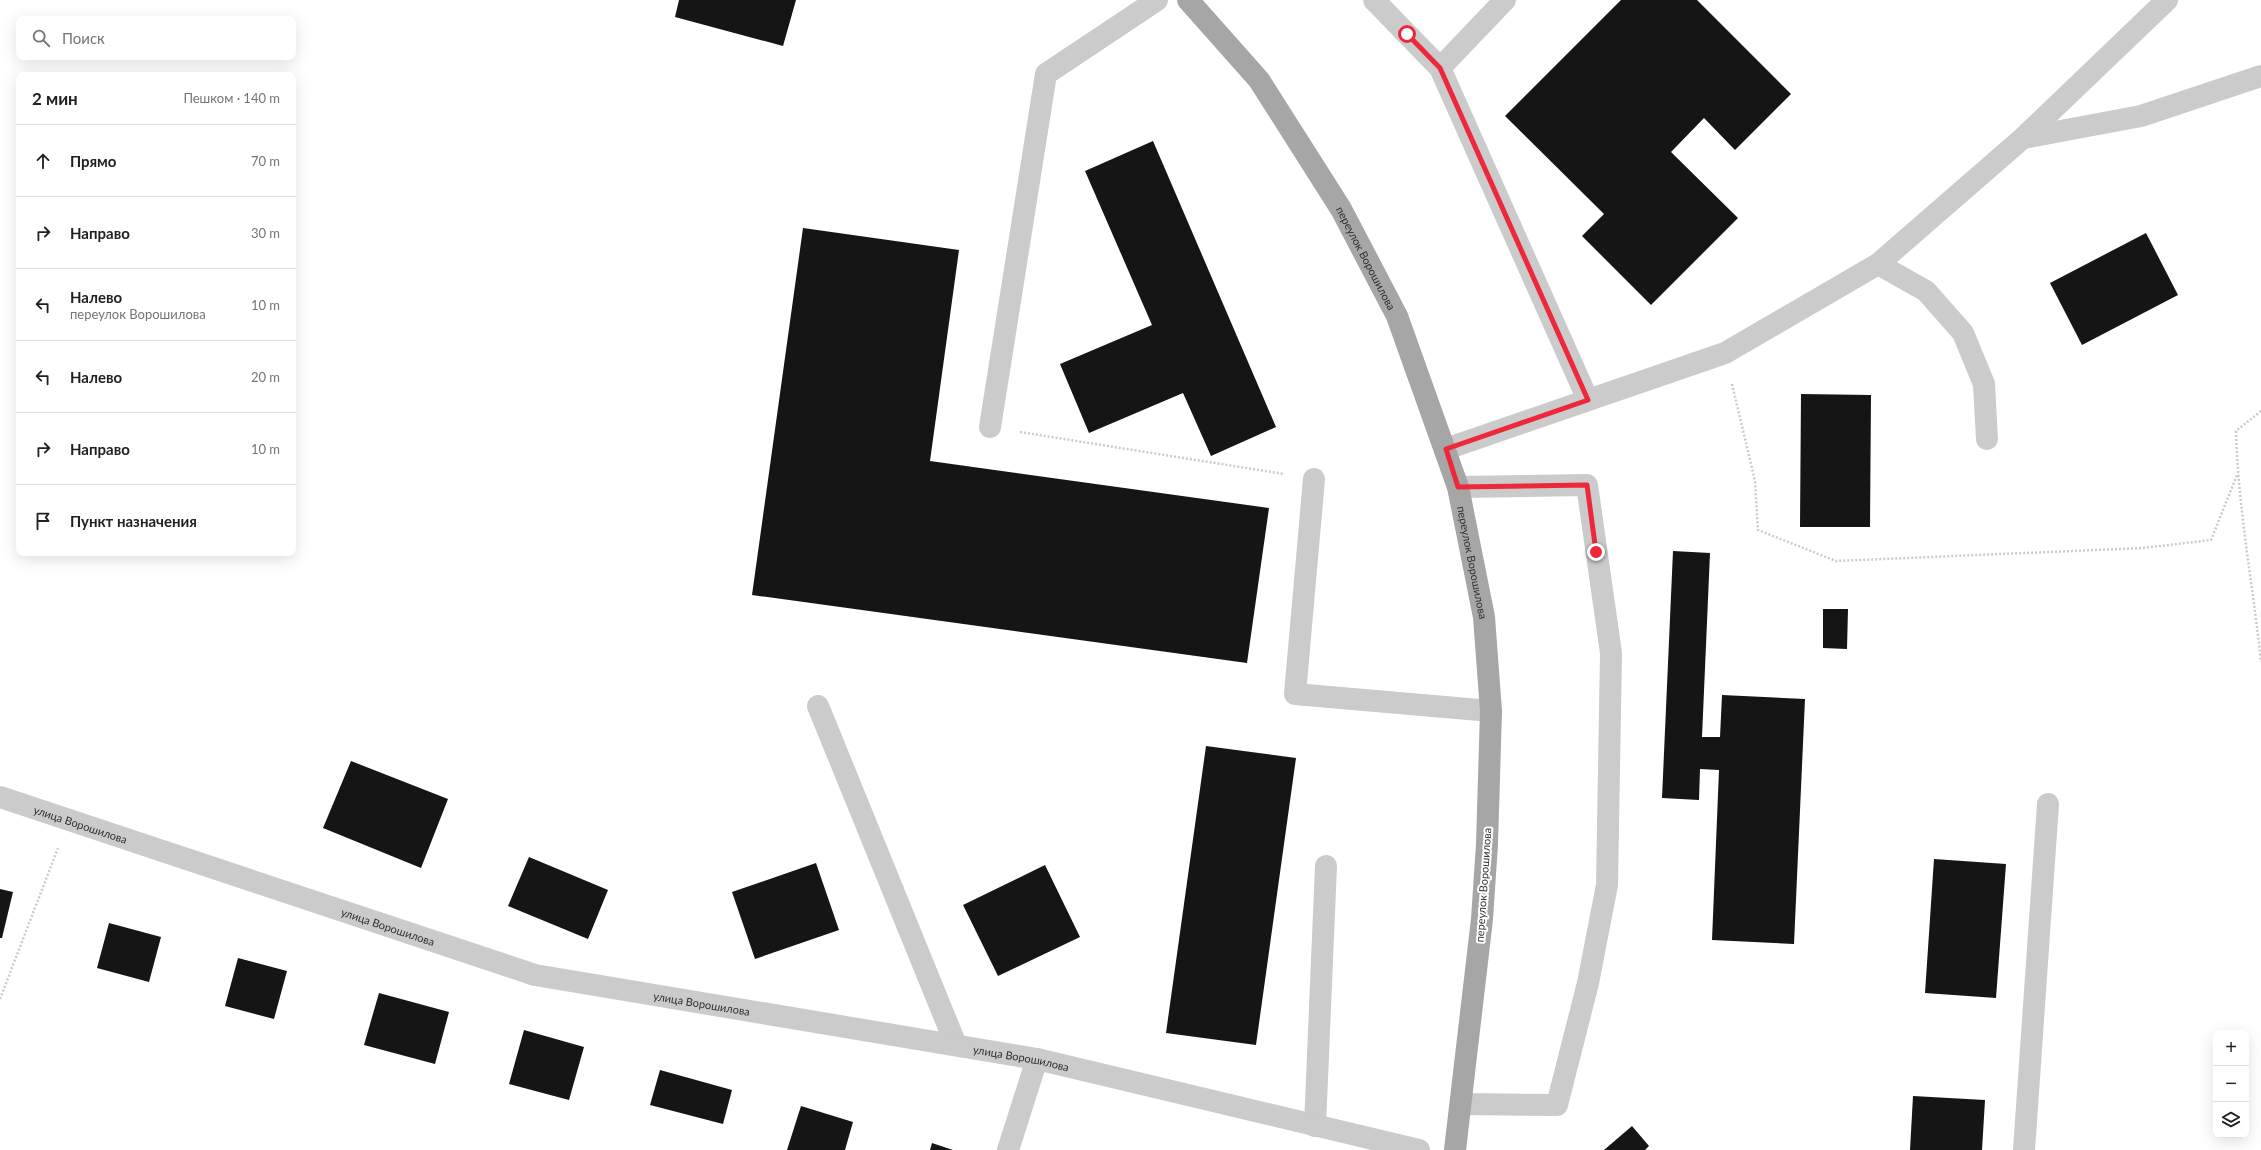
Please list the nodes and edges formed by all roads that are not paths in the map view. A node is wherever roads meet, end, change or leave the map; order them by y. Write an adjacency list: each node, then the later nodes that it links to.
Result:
1 (1156, 0): 11 (street)
2 (1188, 0): 13 (main road, переулок Ворошилова)
3 (1374, 0): 6 (street)
4 (1505, 0): 6 (street)
5 (2167, 0): 8 (street)
6 (1440, 68): 10 (street)
7 (2261, 76): 8 (street)
8 (2023, 138): 9 (street)
9 (1878, 264): 10 (street); 12 (street)
10 (1588, 400): 13 (street)
11 (990, 427)
12 (1987, 439)
13 (1446, 449): 15 (main road, переулок Ворошилова)
14 (1314, 479): 17 (street)
15 (1458, 487): 17 (main road, переулок Ворошилова); 23 (street)
16 (818, 706): 21 (street)
17 (1491, 711): 23 (main road, переулок Ворошилова)
18 (0, 797): 21 (street, улица Ворошилова)
19 (2048, 804): 28 (street)
20 (1326, 866): 24 (street)
21 (956, 1045): 22 (street, улица Ворошилова)
22 (1037, 1059): 24 (street, улица Ворошилова); 25 (street)
23 (1462, 1104): 27 (main road, переулок Ворошилова)
24 (1315, 1126): 26 (street, улица Ворошилова)
25 (1008, 1150)
26 (1419, 1150)
27 (1455, 1150)
28 (2024, 1150)

